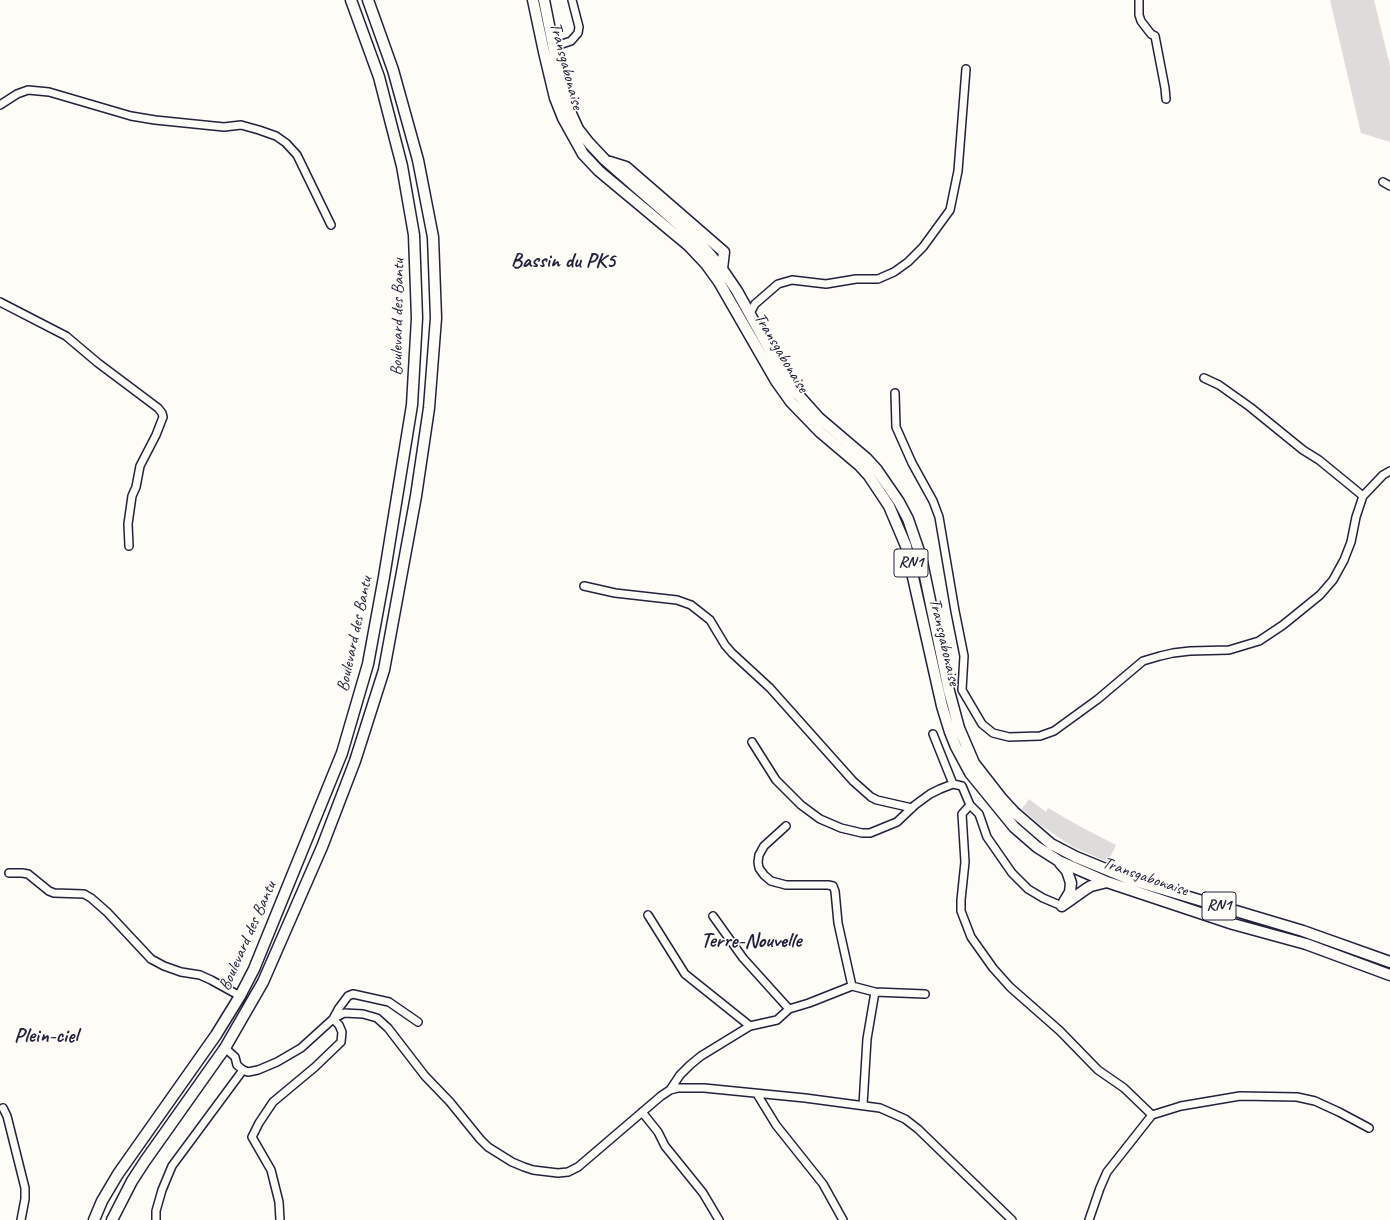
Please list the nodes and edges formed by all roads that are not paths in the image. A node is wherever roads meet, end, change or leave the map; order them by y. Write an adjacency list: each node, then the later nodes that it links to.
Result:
1 (351, 0): 39 (highway, Boulevard des Bantu)
2 (368, 0): 44 (highway, Boulevard des Bantu)
3 (534, 0): 28 (highway, Transgabonaise / RN1)
4 (544, 0): 7 (highway, Transgabonaise / RN1)
5 (572, 0): 7 (street)
6 (1139, 0): 9 (street)
7 (553, 47): 13 (highway, Transgabonaise / RN1)
8 (966, 69): 13 (street)
9 (1166, 99)
10 (0, 105): 11 (street)
11 (331, 225)
12 (0, 302): 18 (street)
13 (750, 313): 21 (highway, Transgabonaise / RN1)
14 (1204, 378): 17 (street)
15 (895, 393): 20 (street)
16 (1390, 471): 17 (street)
17 (1363, 496): 20 (street)
18 (130, 546)
19 (584, 586): 26 (street)
20 (962, 690): 21 (street)
21 (949, 692): 34 (highway, Transgabonaise / RN1)
22 (933, 734): 24 (street)
23 (752, 742): 26 (street)
24 (953, 784): 25 (street); 26 (street)
25 (970, 805): 31 (street); 51 (street)
26 (912, 808)
27 (786, 826): 36 (street)
28 (1059, 861): 30 (highway, Transgabonaise / RN1); 31 (highway)
29 (8, 873): 39 (street)
30 (1107, 882): 31 (highway); 35 (highway, Transgabonaise / RN1)
31 (1062, 906)
32 (648, 915): 43 (street)
33 (713, 916): 40 (street)
34 (1390, 962)
35 (1390, 975)
36 (852, 986): 37 (street); 40 (street)
37 (875, 992): 38 (street); 48 (street)
38 (925, 994)
39 (240, 996): 54 (highway, Boulevard des Bantu)
40 (789, 1009): 43 (street)
41 (333, 1019): 42 (street); 45 (street); 50 (street); 57 (street)
42 (418, 1022)
43 (750, 1026): 46 (street)
44 (225, 1048): 45 (street); 55 (highway, Boulevard des Bantu)
45 (244, 1070): 56 (street)
46 (670, 1090): 47 (street); 50 (street)
47 (756, 1094): 48 (street); 59 (street)
48 (863, 1105): 60 (street)
49 (4, 1108): 53 (street)
50 (642, 1112): 58 (street)
51 (1152, 1114): 52 (street); 61 (street)
52 (1369, 1128)
53 (20, 1220)
54 (94, 1220)
55 (112, 1220)
56 (156, 1220)
57 (280, 1220)
58 (719, 1220)
59 (843, 1220)
60 (1012, 1220)
61 (1089, 1220)

